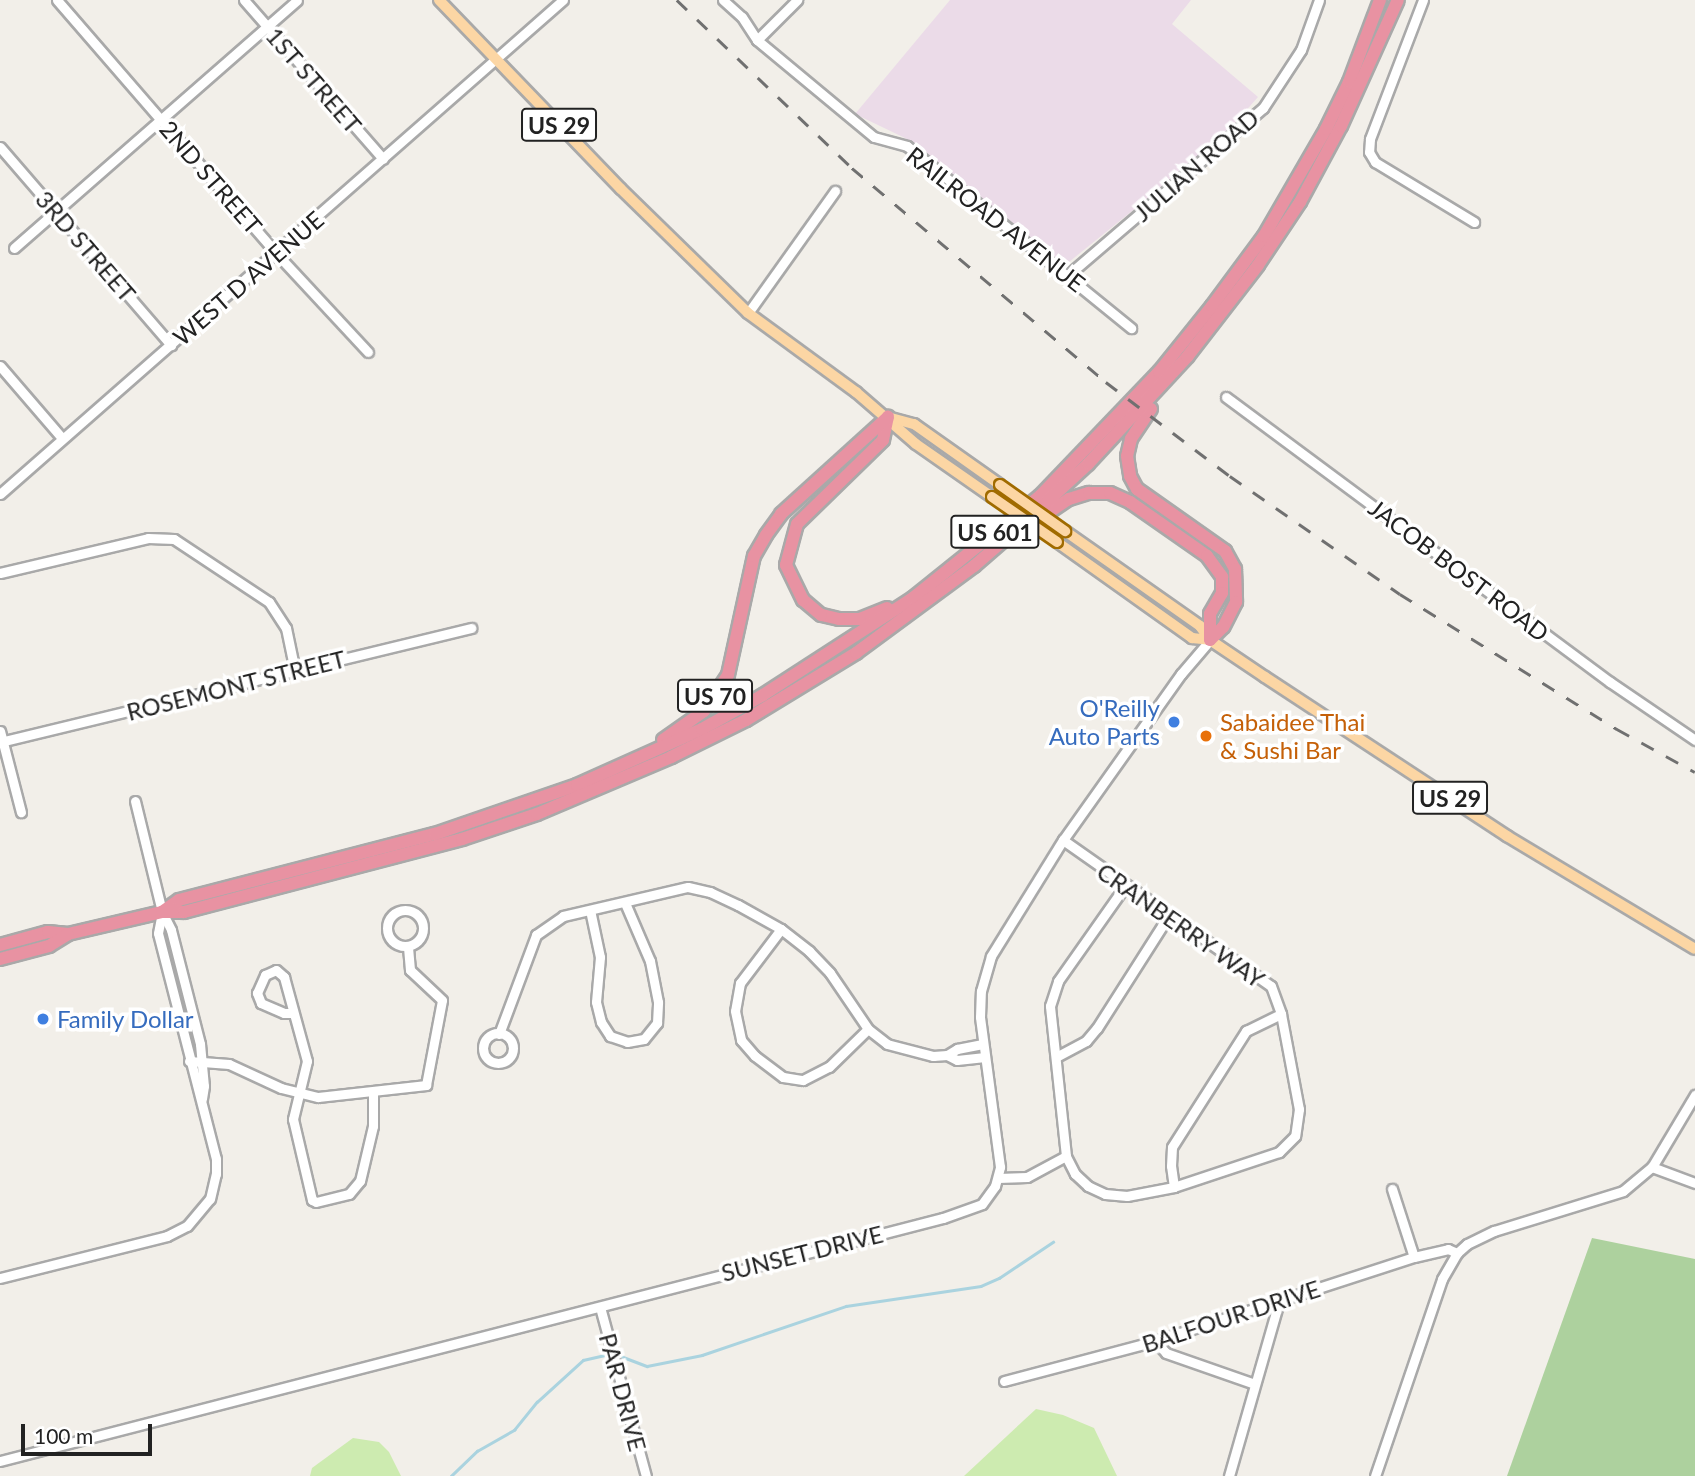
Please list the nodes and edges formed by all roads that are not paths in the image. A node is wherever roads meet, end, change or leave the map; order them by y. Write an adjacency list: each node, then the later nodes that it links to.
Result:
1 (57, 0): 15 (street, 2ND STREET)
2 (244, 0): 12 (street, 1ST STREET)
3 (298, 0): 12 (street)
4 (439, 0): 14 (main road, US 29)
5 (563, 0): 14 (street, WEST D AVENUE)
6 (723, 0): 13 (street, RAILROAD AVENUE)
7 (797, 0): 13 (street)
8 (1319, 0): 23 (street, JULIAN ROAD)
9 (1380, 0): 34 (highway, US 601)
10 (1398, 0): 24 (highway, US 601)
11 (1423, 0): 20 (street)
12 (267, 27): 15 (street); 17 (street, 1ST STREET)
13 (757, 40): 23 (street, RAILROAD AVENUE)
14 (496, 61): 17 (street, WEST D AVENUE); 25 (main road, US 29)
15 (161, 120): 19 (street); 22 (street, 2ND STREET)
16 (0, 147): 19 (street, 3RD STREET)
17 (383, 159): 22 (street, WEST D AVENUE)
18 (835, 191): 25 (street)
19 (56, 212): 21 (street); 27 (street, 3RD STREET)
20 (1474, 222)
21 (14, 248)
22 (276, 253): 27 (street, WEST D AVENUE); 28 (street, 2ND STREET)
23 (1068, 275): 26 (street, RAILROAD AVENUE)
24 (1227, 306): 34 (highway, US 601); 37 (highway)
25 (748, 313): 31 (main road, US 29)
26 (1131, 328)
27 (171, 345): 32 (street, WEST D AVENUE)
28 (368, 352)
29 (0, 366): 32 (street)
30 (1226, 397): 40 (street, JACOB BOST ROAD)
31 (888, 417): 34 (highway); 37 (main road, US 29, bridge); 37 (main road, US 29, bridge); 44 (highway, US 70)
32 (62, 438): 33 (street, WEST D AVENUE)
33 (0, 494)
34 (970, 561): 37 (highway, US 70); 44 (highway, US 601); 49 (highway, US 70)
35 (0, 573): 38 (street)
36 (471, 628): 38 (street, ROSEMONT STREET)
37 (1210, 640): 45 (street); 55 (main road, US 29)
38 (295, 671): 41 (street, ROSEMONT STREET)
39 (0, 731): 41 (street)
40 (1695, 740)
41 (1, 741): 43 (street)
42 (135, 801): 49 (street)
43 (21, 812)
44 (412, 841): 49 (highway, US 70)
45 (1063, 841): 46 (street, CRANBERRY WAY); 61 (street)
46 (1125, 886): 50 (street, CRANBERRY WAY); 64 (street)
47 (625, 903): 48 (street); 48 (street); 51 (street)
48 (590, 910): 60 (street)
49 (162, 912): 52 (highway, US 70); 65 (street); 66 (street)
50 (1169, 915): 58 (street, CRANBERRY WAY); 64 (street)
51 (781, 929): 59 (street); 59 (street)
52 (68, 934): 53 (highway, US 70); 56 (highway, US 70)
53 (0, 945)
54 (408, 947): 54 (street); 67 (street)
55 (1695, 949)
56 (0, 958)
57 (293, 1013): 57 (street); 68 (street)
58 (1281, 1014): 75 (street); 75 (street, CRANBERRY WAY)
59 (868, 1029): 62 (street)
60 (499, 1034)
61 (983, 1044): 62 (street); 63 (street)
62 (947, 1055): 63 (street)
63 (985, 1057): 73 (street)
64 (1056, 1057): 71 (street)
65 (200, 1060): 66 (street); 68 (street); 70 (street)
66 (189, 1061): 70 (street)
67 (373, 1093): 68 (street); 68 (street)
68 (299, 1094)
69 (1695, 1095): 72 (street)
70 (202, 1099): 79 (street)
71 (1066, 1156): 73 (street); 75 (street, CRANBERRY WAY)
72 (1652, 1167): 74 (street); 77 (street)
73 (998, 1178): 81 (street, SUNSET DRIVE)
74 (1695, 1183)
75 (1174, 1187)
76 (1392, 1189): 78 (street)
77 (1457, 1253): 78 (street, BALFOUR DRIVE); 88 (street)
78 (1414, 1257): 80 (street, BALFOUR DRIVE)
79 (0, 1278)
80 (1279, 1302): 82 (street, BALFOUR DRIVE); 84 (street)
81 (600, 1307): 85 (street, SUNSET DRIVE); 86 (street, PAR DRIVE)
82 (1154, 1341): 83 (street, BALFOUR DRIVE); 84 (street)
83 (1004, 1381)
84 (1255, 1384): 87 (street)
85 (0, 1461)
86 (646, 1476)
87 (1229, 1476)
88 (1375, 1476)

